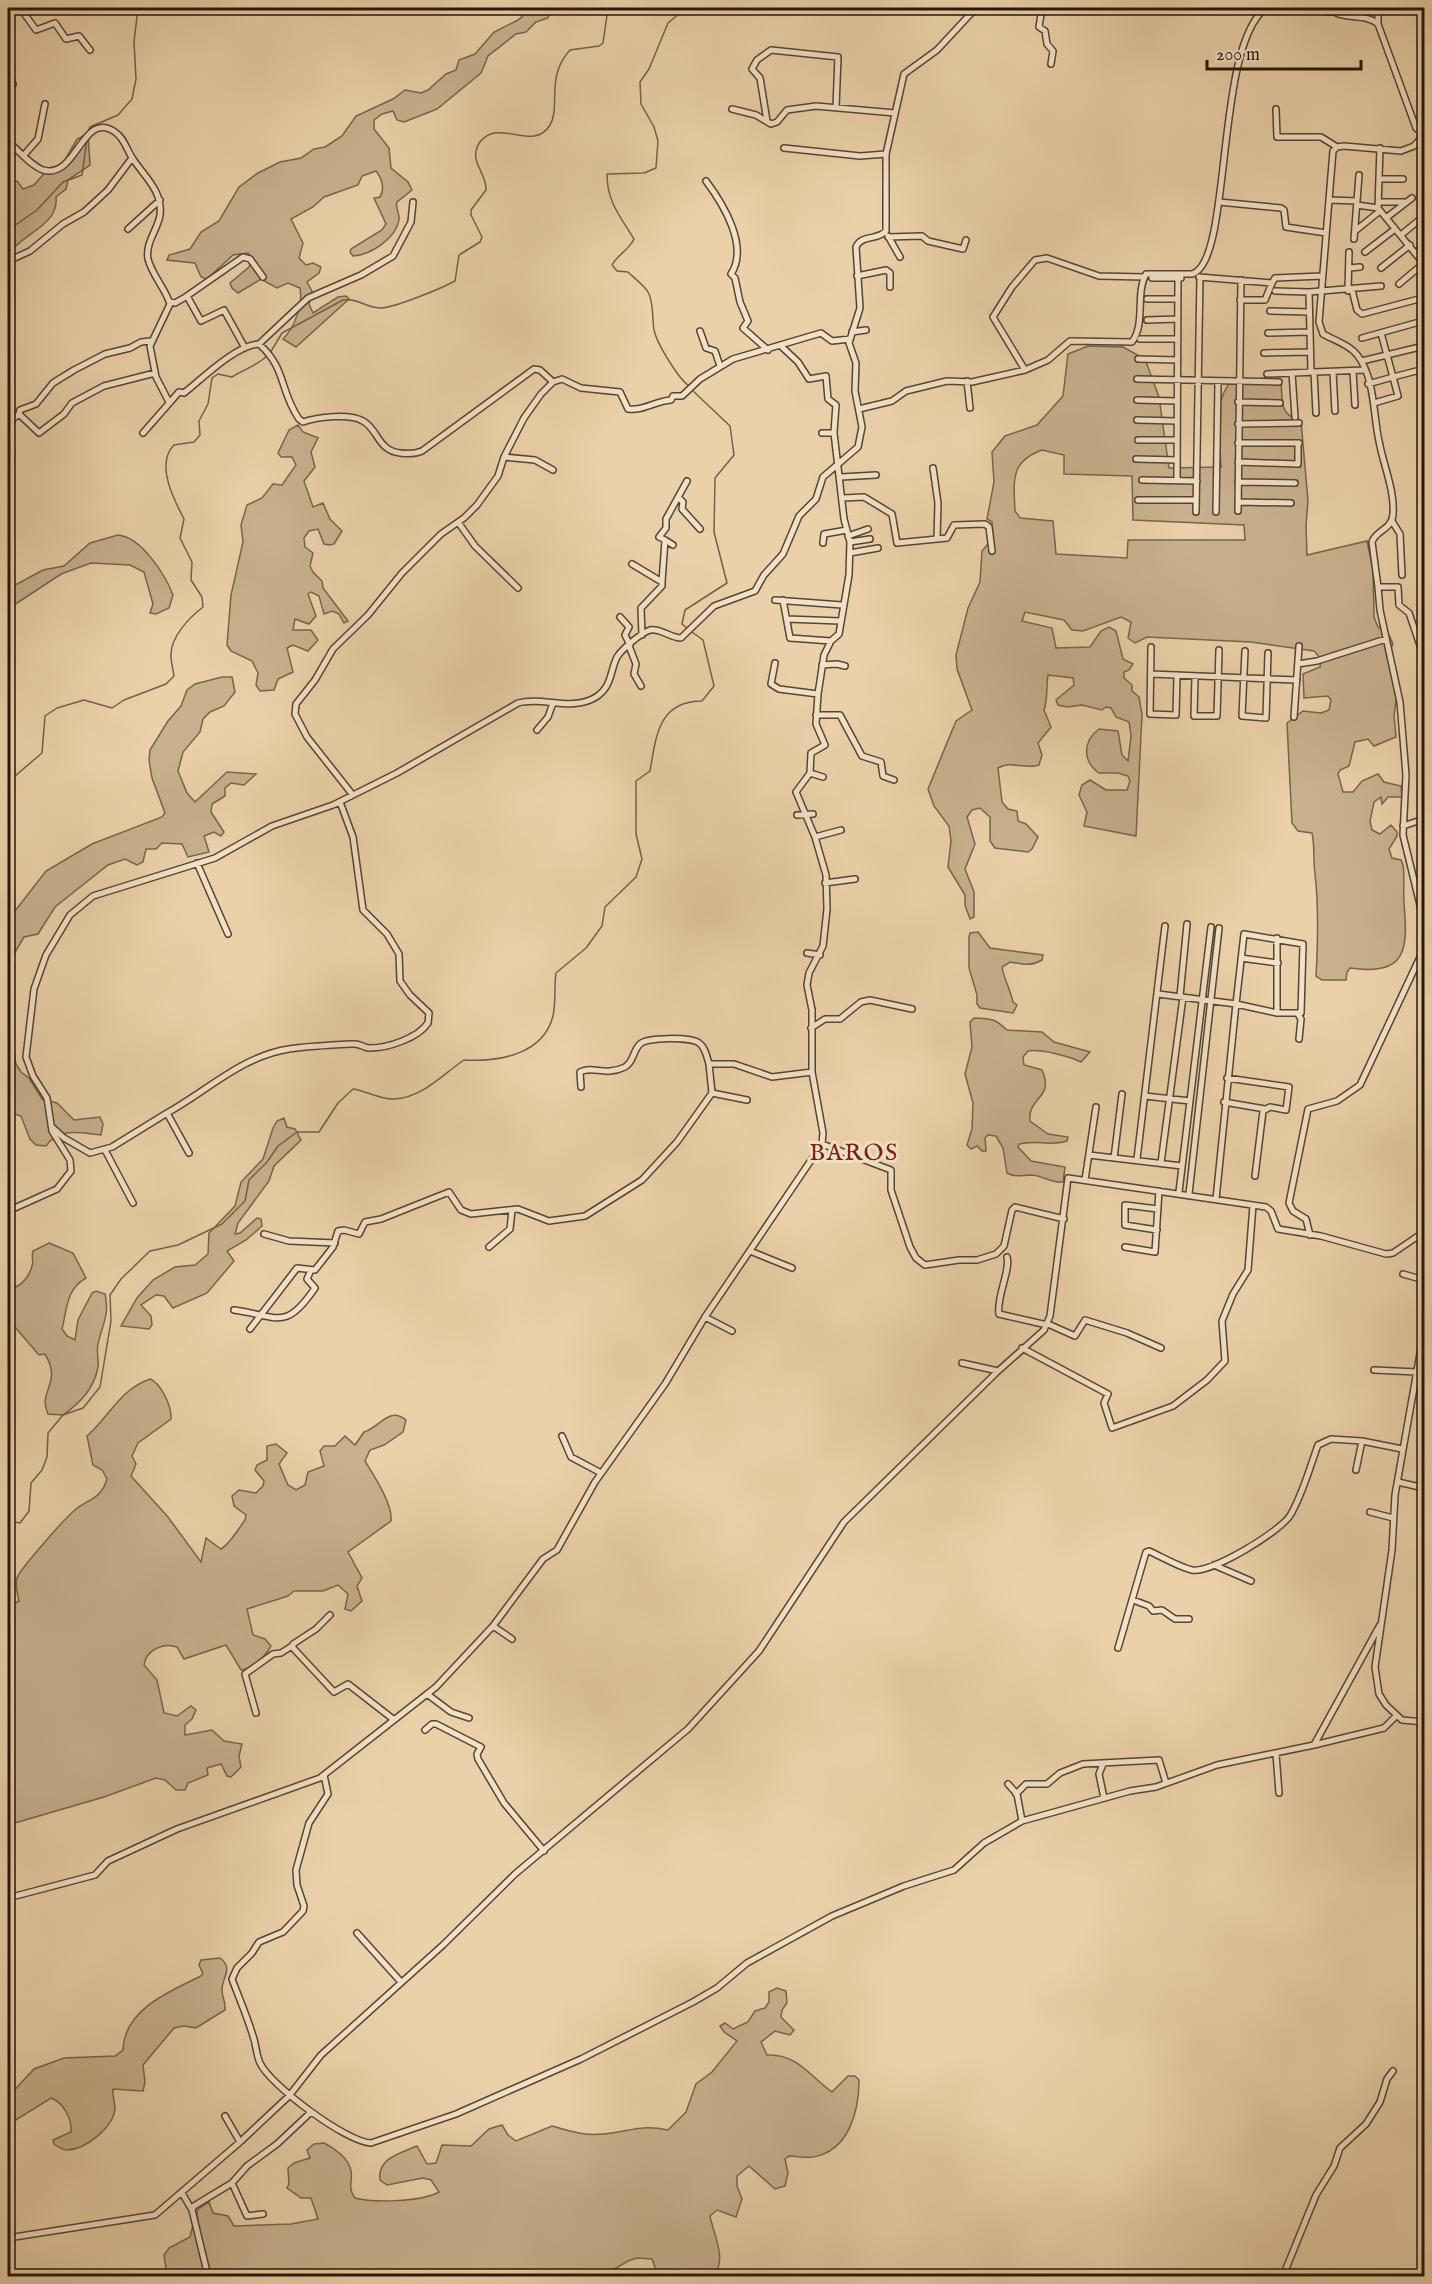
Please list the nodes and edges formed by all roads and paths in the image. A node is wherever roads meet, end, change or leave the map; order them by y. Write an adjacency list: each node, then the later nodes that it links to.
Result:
1 (22, 8): 7 (street); 9 (street)
2 (976, 8): 17 (street)
3 (1042, 8): 10 (street)
4 (1266, 8): 6 (street); 35 (street)
5 (1378, 8): 8 (street)
6 (1331, 10): 8 (street)
7 (8, 14)
8 (1378, 24): 19 (street)
9 (90, 50)
10 (1051, 64)
11 (8, 72): 12 (street)
12 (13, 84)
13 (45, 104): 25 (street)
14 (836, 107): 17 (street); 18 (street); 18 (street)
15 (1276, 109): 21 (street)
16 (732, 110): 18 (street)
17 (895, 112): 24 (street)
18 (767, 121)
19 (1424, 135): 23 (street)
20 (8, 141): 25 (street)
21 (1336, 147): 23 (street); 33 (street)
22 (784, 148): 24 (street)
23 (1380, 148): 28 (street)
24 (886, 154): 45 (street)
25 (24, 155): 26 (street)
26 (132, 158): 32 (street); 55 (street)
27 (1359, 175): 37 (street)
28 (1379, 179): 29 (street); 38 (street)
29 (1403, 179)
30 (706, 181): 103 (street)
31 (1412, 198): 36 (street)
32 (159, 200): 41 (street); 81 (street)
33 (1329, 200): 37 (street); 44 (street)
34 (413, 202): 99 (street)
35 (1219, 202): 44 (street); 61 (street)
36 (1405, 202): 38 (street); 40 (street)
37 (1357, 203): 38 (street); 43 (street)
38 (1379, 207): 40 (street); 43 (street)
39 (1425, 216): 46 (street)
40 (1386, 218): 42 (street)
41 (128, 229)
42 (1395, 229): 46 (street); 52 (street)
43 (1355, 231): 47 (street)
44 (1326, 233): 62 (street)
45 (886, 235): 48 (street); 54 (street); 60 (street)
46 (1401, 235): 49 (street)
47 (1354, 239)
48 (966, 240)
49 (1410, 245): 53 (street); 59 (street)
50 (1425, 246): 53 (street)
51 (1349, 252): 58 (street)
52 (1365, 252)
53 (1416, 253): 56 (street)
54 (900, 257)
55 (8, 261)
56 (1424, 263): 69 (street)
57 (1360, 267): 58 (street)
58 (1349, 268): 74 (street)
59 (1381, 268)
60 (857, 276): 71 (street); 89 (street)
61 (1179, 276): 63 (street); 64 (street); 66 (street); 79 (street)
62 (1322, 276): 68 (street); 73 (street)
63 (1144, 277): 112 (street); 112 (street)
64 (1200, 277): 67 (street); 124 (street)
65 (263, 278): 76 (street)
66 (1152, 278)
67 (1241, 280): 68 (street); 80 (street)
68 (1272, 283): 80 (street)
69 (1399, 284)
70 (1381, 286): 74 (street)
71 (890, 287)
72 (1275, 291): 75 (street)
73 (1321, 291): 74 (street); 75 (street); 109 (street)
74 (1350, 291): 77 (street)
75 (1309, 292): 83 (street)
76 (187, 296): 81 (street); 102 (street)
77 (1423, 297): 86 (street)
78 (1147, 299): 79 (street)
79 (1178, 299): 84 (street)
80 (1240, 300): 127 (street)
81 (170, 302): 98 (street)
82 (1270, 311): 83 (street)
83 (1309, 312): 90 (street)
84 (1178, 319): 85 (street); 97 (street)
85 (1147, 320)
86 (1423, 321): 92 (street); 93 (street)
87 (866, 330): 89 (street)
88 (700, 331): 110 (street)
89 (852, 332): 95 (street)
90 (1309, 332): 91 (street); 104 (street)
91 (1268, 333)
92 (1382, 333): 94 (street); 106 (street)
93 (1425, 333)
94 (1362, 338)
95 (850, 339): 100 (street); 138 (street)
96 (1140, 339): 97 (street)
97 (1178, 339): 108 (street)
98 (151, 341): 117 (street); 141 (street)
99 (259, 344): 102 (street); 125 (street)
100 (782, 346): 103 (street); 148 (street)
101 (1425, 346): 106 (street)
102 (245, 348): 132 (street)
103 (768, 350): 110 (street)
104 (1310, 352): 105 (street); 115 (street)
105 (1264, 353)
106 (1387, 356): 109 (street); 120 (street)
107 (1138, 359): 108 (street)
108 (1178, 360): 122 (street)
109 (1362, 361): 113 (street)
110 (720, 366): 125 (street)
111 (1425, 369): 120 (street)
112 (1025, 370): 123 (street)
113 (1364, 370): 114 (street); 129 (street)
114 (1353, 371): 116 (street); 136 (street)
115 (1312, 372): 116 (street); 118 (street); 140 (street)
116 (1333, 372): 139 (street)
117 (155, 373): 132 (street); 141 (street)
118 (1292, 373): 119 (street); 142 (street)
119 (1267, 374)
120 (1393, 377): 129 (street); 135 (street)
121 (1137, 380): 122 (street)
122 (1178, 380): 124 (street); 131 (street)
123 (967, 381): 137 (street); 138 (street)
124 (1198, 381): 126 (street); 166 (street)
125 (554, 382): 154 (street)
126 (1218, 382): 127 (street); 177 (street)
127 (1238, 382): 128 (street); 133 (street)
128 (1279, 382)
129 (1368, 384): 135 (street)
130 (1137, 400): 131 (street)
131 (1178, 401): 144 (street)
132 (168, 402): 149 (street)
133 (1238, 402): 134 (street); 147 (street)
134 (1280, 403)
135 (1374, 403): 178 (street)
136 (1355, 405)
137 (970, 408)
138 (859, 409): 158 (street)
139 (1335, 411)
140 (1316, 413)
141 (19, 414): 145 (street)
142 (1294, 417)
143 (1137, 420): 144 (street)
144 (1177, 421): 152 (street)
145 (8, 423)
146 (1299, 423): 147 (street)
147 (1238, 424): 153 (street)
148 (834, 432): 150 (street); 158 (street)
149 (144, 433)
150 (822, 433)
151 (1138, 440): 152 (street)
152 (1177, 440): 156 (street)
153 (1238, 443): 157 (street); 157 (street)
154 (504, 457): 160 (street); 179 (street)
155 (1136, 459): 156 (street)
156 (1177, 460): 164 (street)
157 (1238, 462): 167 (street)
158 (839, 465): 162 (street); 202 (street)
159 (933, 468): 184 (street)
160 (553, 470)
161 (876, 475): 162 (street)
162 (841, 477): 170 (street)
163 (1142, 480): 164 (street)
164 (1177, 480): 166 (street)
165 (687, 481): 169 (street)
166 (1197, 481): 172 (street)
167 (1238, 482): 168 (street); 173 (street)
168 (1295, 483)
169 (679, 498): 180 (street); 185 (street)
170 (843, 498): 182 (street); 184 (street)
171 (1137, 500): 172 (street)
172 (1196, 500): 176 (street)
173 (1238, 502): 174 (street); 175 (street)
174 (1291, 503)
175 (1238, 511)
176 (1196, 512)
177 (1216, 512)
178 (1392, 521): 192 (street); 194 (street)
179 (458, 522): 195 (street); 232 (street)
180 (700, 529)
181 (868, 529): 182 (street)
182 (848, 536): 183 (street); 186 (street); 190 (street)
183 (870, 539)
184 (937, 539): 189 (street)
185 (665, 540): 187 (street); 193 (street)
186 (823, 543)
187 (673, 545)
188 (878, 548): 190 (street)
189 (992, 552)
190 (850, 553): 198 (street)
191 (632, 564): 193 (street)
192 (1402, 575)
193 (662, 582): 202 (street)
194 (1378, 587): 203 (street); 211 (street)
195 (518, 588)
196 (775, 600): 197 (street)
197 (783, 600): 198 (street); 200 (street)
198 (842, 605): 201 (street)
199 (620, 617): 206 (street)
200 (788, 619): 201 (street); 204 (street)
201 (840, 621): 204 (street)
202 (642, 635): 206 (street)
203 (1386, 639): 213 (street); 238 (street)
204 (831, 641): 214 (street)
205 (1299, 646): 213 (street)
206 (628, 647): 223 (street); 225 (street)
207 (1151, 647): 216 (street)
208 (1219, 650): 219 (street)
209 (1245, 651): 220 (street)
210 (1268, 652): 221 (street)
211 (1425, 657)
212 (775, 663): 224 (street)
213 (1298, 664): 222 (street)
214 (822, 665): 215 (street); 224 (street)
215 (845, 666)
216 (1151, 674): 217 (street); 217 (street)
217 (1178, 675): 218 (street)
218 (1195, 676): 219 (street); 219 (street)
219 (1218, 677): 220 (street)
220 (1244, 678): 221 (street); 221 (street)
221 (1267, 679): 222 (street)
222 (1297, 680): 227 (street)
223 (641, 686)
224 (818, 694): 226 (street)
225 (553, 703): 228 (street); 232 (street)
226 (816, 715): 229 (street); 231 (street)
227 (1294, 717)
228 (537, 730)
229 (810, 773): 230 (street); 236 (street)
230 (823, 777)
231 (894, 780)
232 (352, 794): 233 (street)
233 (340, 801): 241 (street); 282 (street)
234 (813, 814): 236 (street)
235 (796, 815): 236 (street)
236 (805, 815): 240 (street)
237 (1425, 819): 238 (street)
238 (1403, 826): 246 (street)
239 (841, 830): 240 (street)
240 (816, 837): 243 (street)
241 (197, 863): 252 (street); 283 (street)
242 (855, 879): 243 (street)
243 (825, 883): 244 (street)
244 (825, 894): 245 (street); 256 (street)
245 (817, 896)
246 (1424, 919): 307 (street)
247 (1187, 924): 260 (street)
248 (1165, 926): 259 (street)
249 (1244, 926): 253 (street)
250 (1210, 927): 261 (street)
251 (1219, 928): 262 (street)
252 (228, 934)
253 (1244, 934): 254 (street); 257 (street)
254 (1277, 938): 258 (street); 266 (street)
255 (807, 953): 256 (street)
256 (820, 955): 267 (street)
257 (1240, 958): 258 (street); 263 (street)
258 (1278, 963): 265 (street)
259 (1158, 994): 260 (street); 275 (street)
260 (1181, 996): 261 (street); 276 (street)
261 (1202, 999): 262 (street); 278 (street)
262 (1212, 1000): 263 (street); 296 (street)
263 (1236, 1004): 265 (street); 271 (street)
264 (912, 1009): 267 (street)
265 (1277, 1013): 266 (street)
266 (1298, 1014): 268 (street)
267 (811, 1028): 270 (street)
268 (1299, 1040)
269 (709, 1064): 270 (street); 272 (street); 273 (street)
270 (812, 1072): 284 (street)
271 (1227, 1078): 279 (street); 281 (street)
272 (581, 1087)
273 (711, 1093): 277 (street); 301 (street)
274 (1122, 1094): 288 (street)
275 (1145, 1095): 276 (street); 289 (street)
276 (1169, 1099): 278 (street); 290 (street)
277 (747, 1100)
278 (1190, 1101): 291 (street)
279 (1224, 1102): 281 (street); 297 (street)
280 (1096, 1107): 287 (street)
281 (1265, 1109): 292 (street)
282 (167, 1113): 285 (street); 286 (street)
283 (51, 1126): 285 (street); 302 (street)
284 (822, 1144): 303 (street); 311 (street)
285 (105, 1150): 298 (street)
286 (189, 1153)
287 (1089, 1155): 288 (street); 293 (street)
288 (1114, 1158): 289 (street)
289 (1137, 1159): 290 (street)
290 (1161, 1163): 291 (street)
291 (1182, 1166): 295 (street)
292 (1255, 1176)
293 (1085, 1180): 294 (street); 303 (street)
294 (1160, 1191): 295 (street); 300 (street)
295 (1179, 1192): 296 (street)
296 (1189, 1194): 297 (street)
297 (1216, 1199): 299 (street)
298 (133, 1203)
299 (1253, 1205): 307 (street); 324 (street)
300 (1158, 1209): 304 (street); 304 (street)
301 (512, 1210): 308 (street); 309 (street)
302 (8, 1211)
303 (1064, 1219): 320 (street)
304 (1157, 1230): 310 (street)
305 (1425, 1232): 307 (street)
306 (264, 1234): 308 (street)
307 (1310, 1235)
308 (335, 1243): 314 (street)
309 (489, 1246)
310 (1125, 1247)
311 (750, 1251): 313 (street); 319 (street)
312 (1007, 1257): 320 (street)
313 (792, 1268)
314 (311, 1270): 318 (street); 318 (street)
315 (1403, 1274): 316 (street)
316 (1425, 1280)
317 (234, 1310): 318 (street)
318 (261, 1314): 321 (street)
319 (705, 1317): 323 (street); 334 (street)
320 (1048, 1324): 324 (street); 325 (street)
321 (250, 1329)
322 (1425, 1331): 329 (street)
323 (732, 1332)
324 (1022, 1348): 328 (street)
325 (1161, 1348)
326 (962, 1363): 328 (street)
327 (1374, 1370): 329 (street)
328 (998, 1371): 366 (street)
329 (1417, 1372): 332 (street)
330 (562, 1436): 334 (street)
331 (1362, 1441): 332 (street); 333 (street); 339 (street)
332 (1402, 1449): 335 (street)
333 (1356, 1470)
334 (601, 1473): 345 (street)
335 (1398, 1482): 336 (street); 338 (street)
336 (1425, 1488)
337 (1370, 1512): 338 (street)
338 (1393, 1518): 344 (street)
339 (1214, 1565): 340 (street); 341 (street)
340 (1251, 1581)
341 (1133, 1599): 343 (street); 348 (street)
342 (330, 1615): 347 (street)
343 (1189, 1619)
344 (1380, 1624): 351 (street); 356 (street)
345 (493, 1626): 346 (street); 349 (street)
346 (512, 1639)
347 (292, 1646): 350 (street); 353 (street)
348 (1118, 1648)
349 (427, 1694): 352 (street); 353 (street)
350 (256, 1713)
351 (1396, 1716): 354 (street); 356 (street)
352 (469, 1718)
353 (393, 1719): 359 (street)
354 (1425, 1722)
355 (425, 1730): 366 (street)
356 (1313, 1746): 357 (street)
357 (1276, 1754): 360 (street); 362 (street)
358 (1103, 1764): 360 (street); 363 (street); 364 (street)
359 (324, 1775): 367 (street); 371 (street)
360 (1166, 1783): 364 (street)
361 (1008, 1784): 363 (street)
362 (1279, 1793)
363 (1016, 1794): 365 (street)
364 (1104, 1798): 365 (street)
365 (1022, 1821): 372 (street)
366 (544, 1851): 369 (street)
367 (8, 1898)
368 (357, 1933): 369 (street)
369 (401, 1982): 371 (street)
370 (1393, 2071): 381 (street)
371 (289, 2096): 372 (street); 374 (street)
372 (310, 2113): 375 (street)
373 (225, 2116): 374 (street)
374 (240, 2142): 376 (street)
375 (232, 2183): 377 (street); 378 (street)
376 (182, 2193): 377 (street); 379 (street)
377 (192, 2210): 380 (street)
378 (263, 2214)
379 (8, 2238)
380 (208, 2277)
381 (1283, 2277)

